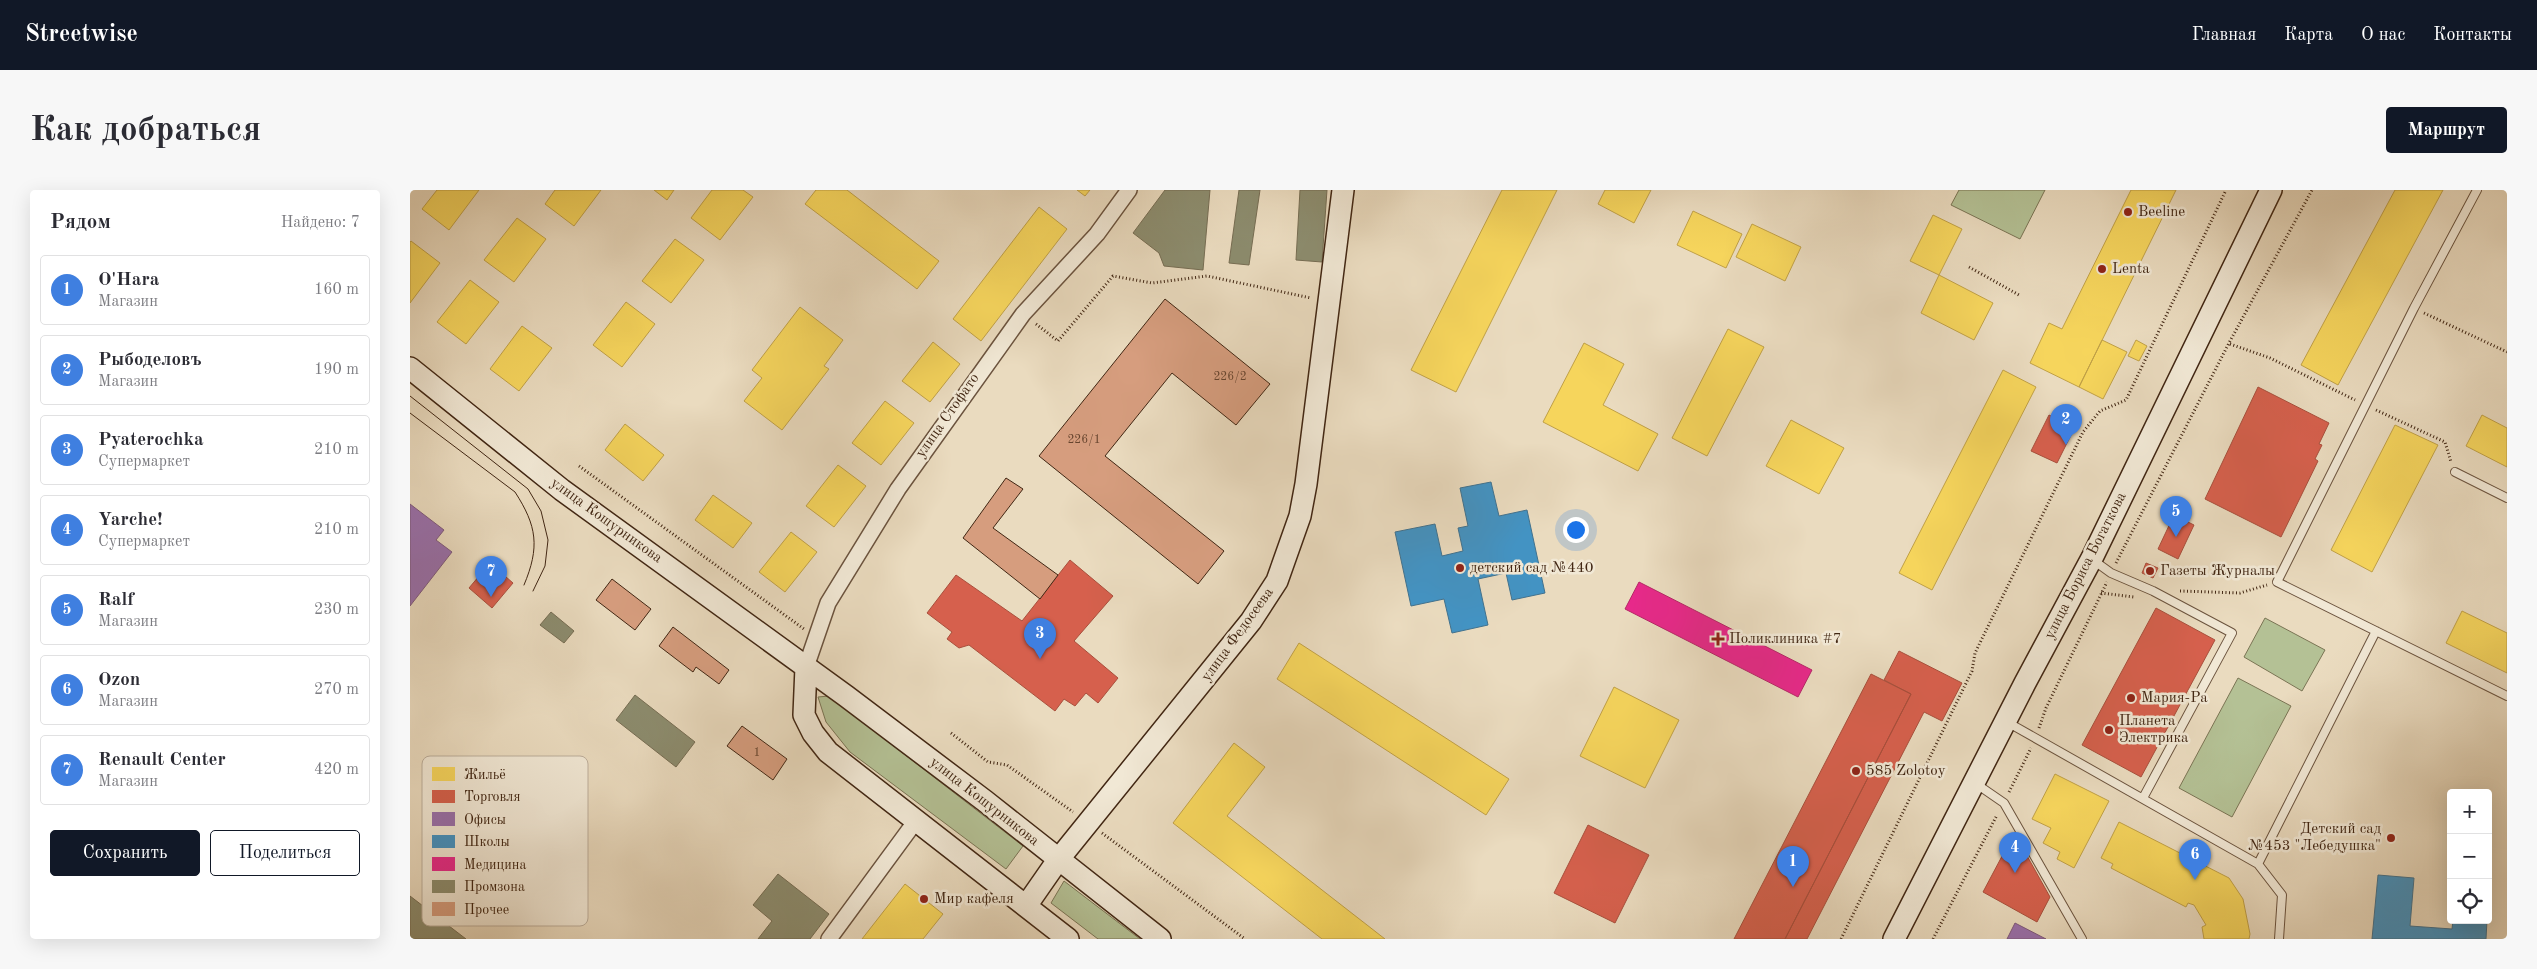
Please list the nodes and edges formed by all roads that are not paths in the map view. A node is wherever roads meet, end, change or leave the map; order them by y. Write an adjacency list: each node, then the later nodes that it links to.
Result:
1 (1129, 190): 10 (street, улица Стофато)
2 (1343, 190): 16 (main road, улица Федосеева)
3 (2271, 190): 8 (main road, улица Бориса Богаткова)
4 (2477, 190): 9 (lane)
5 (410, 368): 10 (main road, улица Кошурникова)
6 (2454, 472): 7 (lane)
7 (2507, 498)
8 (2092, 558): 12 (main road, улица Бориса Богаткова); 14 (lane)
9 (2376, 631): 11 (lane); 17 (lane)
10 (806, 667): 15 (main road); 16 (main road, улица Кошурникова)
11 (2507, 696)
12 (2007, 722): 13 (main road, улица Бориса Богаткова); 14 (lane)
13 (1974, 782): 22 (main road, улица Бориса Богаткова); 23 (lane)
14 (2142, 798): 17 (lane)
15 (915, 822): 18 (main road); 19 (street)
16 (1058, 860): 18 (main road, улица Федосеева); 21 (main road, улица Кошурникова)
17 (2258, 864): 24 (lane)
18 (1026, 906): 20 (main road)
19 (829, 939)
20 (1068, 939)
21 (1160, 939)
22 (1894, 939)
23 (2082, 939)
24 (2279, 939)

